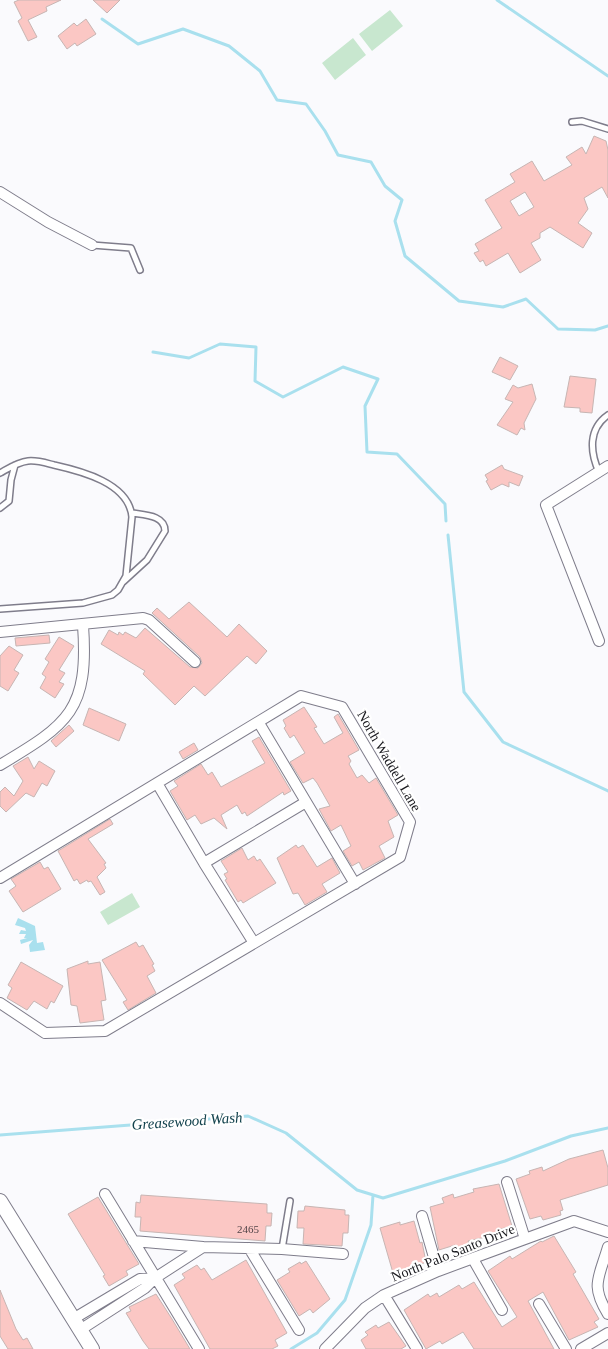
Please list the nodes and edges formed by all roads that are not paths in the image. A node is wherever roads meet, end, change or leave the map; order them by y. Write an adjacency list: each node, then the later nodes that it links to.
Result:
1 (572, 122): 2 (lane)
2 (608, 129)
3 (0, 192): 4 (street)
4 (92, 246): 5 (lane)
5 (140, 270)
6 (608, 415): 8 (lane)
7 (15, 465): 9 (lane); 10 (lane); 11 (lane)
8 (604, 469): 16 (street)
9 (0, 473)
10 (0, 508)
11 (132, 513): 12 (lane); 12 (lane)
12 (123, 583): 13 (lane)
13 (0, 609)
14 (83, 625): 15 (street); 17 (street); 19 (street)
15 (0, 632)
16 (599, 641)
17 (195, 662)
18 (258, 722): 20 (street, North Waddell Lane); 21 (street); 24 (street, North Waddell Lane)
19 (0, 765)
20 (157, 783): 22 (street); 23 (street, North Waddell Lane)
21 (306, 802): 22 (street); 24 (street)
22 (204, 863): 25 (street)
23 (0, 878)
24 (355, 884): 25 (street, North Waddell Lane)
25 (254, 943): 26 (street, North Waddell Lane)
26 (0, 1003)
27 (507, 1182): 33 (street)
28 (105, 1194): 34 (street)
29 (0, 1200): 47 (street)
30 (290, 1201): 38 (lane)
31 (422, 1216): 41 (street)
32 (608, 1232): 33 (street, North Palo Santo Drive)
33 (525, 1239): 40 (street, North Palo Santo Drive)
34 (133, 1242): 35 (street); 42 (street)
35 (203, 1247): 37 (street); 42 (street)
36 (608, 1247): 46 (street)
37 (249, 1248): 38 (street); 48 (street)
38 (282, 1249): 39 (street)
39 (343, 1254)
40 (473, 1259): 41 (street, North Palo Santo Drive); 45 (street)
41 (438, 1271): 43 (street, North Palo Santo Drive)
42 (155, 1278): 47 (street); 51 (street)
43 (384, 1295): 52 (street, North Palo Santo Drive); 53 (street)
44 (539, 1304): 54 (street)
45 (502, 1310)
46 (608, 1314)
47 (76, 1324): 50 (street)
48 (299, 1330)
49 (608, 1333): 55 (street)
50 (92, 1349)
51 (199, 1349)
52 (325, 1349)
53 (417, 1349)
54 (566, 1349)
55 (581, 1349)

